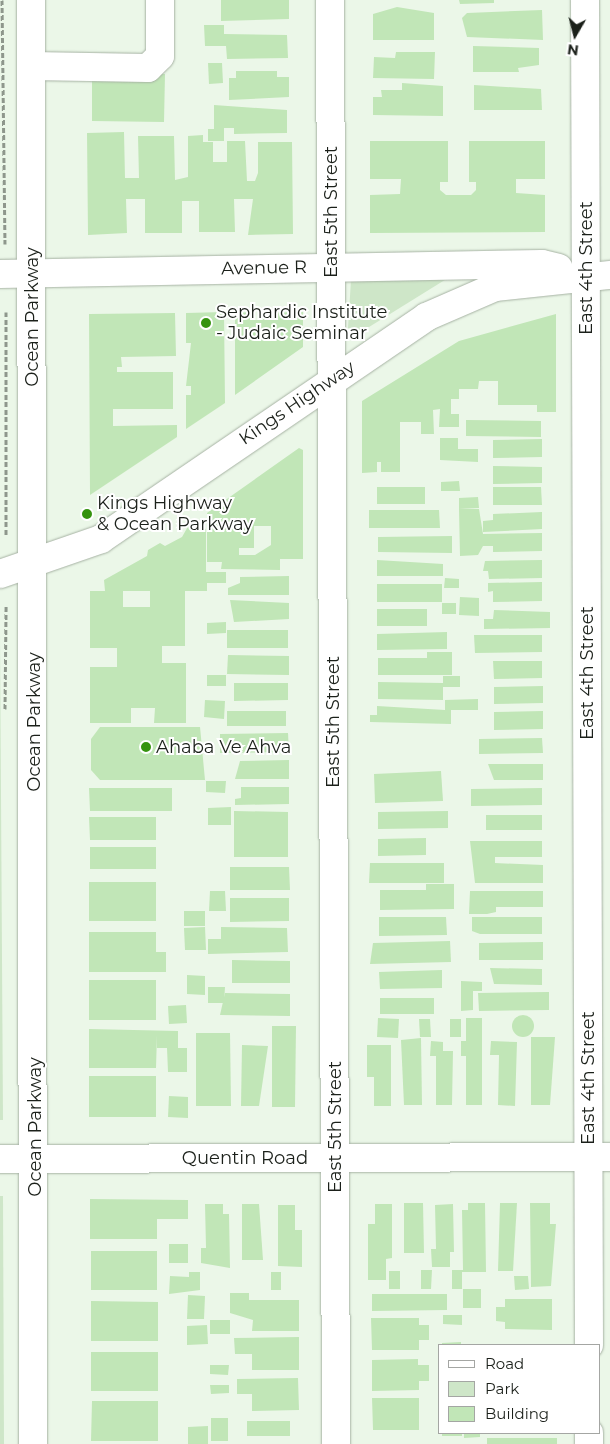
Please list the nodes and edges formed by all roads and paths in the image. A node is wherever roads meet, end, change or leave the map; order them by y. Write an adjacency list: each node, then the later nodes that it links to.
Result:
1 (2, 0): 7 (path)
2 (31, 0): 6 (street, Ocean Parkway)
3 (160, 0): 6 (street)
4 (330, 0): 8 (street, East 5th Street)
5 (585, 0): 11 (street, East 4th Street)
6 (31, 66): 9 (street, Ocean Parkway)
7 (6, 247)
8 (331, 267): 9 (street, Avenue R); 11 (street, Avenue R); 12 (street, East 5th Street)
9 (32, 273): 10 (street, Avenue R); 13 (street, Ocean Parkway)
10 (0, 274)
11 (598, 275): 12 (street, Kings Highway); 15 (street, East 4th Street)
12 (332, 378): 13 (street, Kings Highway); 16 (street, East 5th Street)
13 (34, 564): 14 (street, Kings Highway); 18 (street, Ocean Parkway)
14 (0, 574)
15 (599, 1157): 16 (street, Quentin Road); 19 (street, East 4th Street)
16 (335, 1158): 18 (street, Quentin Road); 21 (street, East 5th Street)
17 (0, 1159): 18 (street, Quentin Road)
18 (36, 1159): 20 (street, Ocean Parkway)
19 (589, 1344)
20 (33, 1444)
21 (336, 1444)

